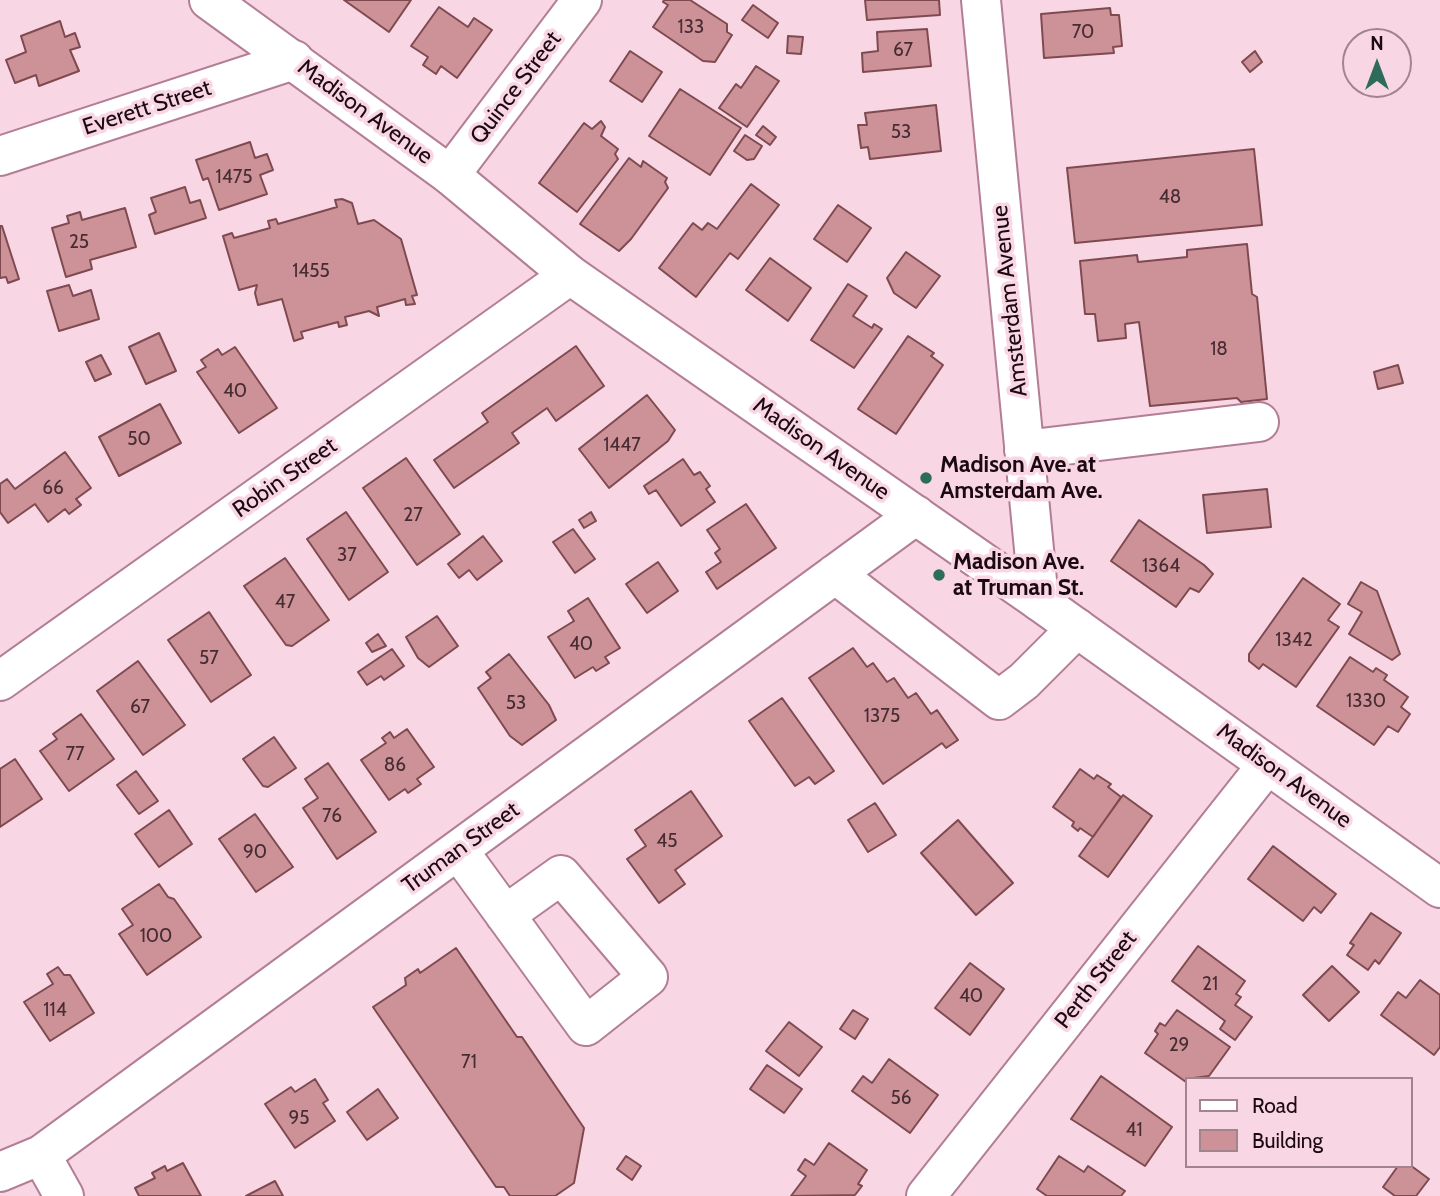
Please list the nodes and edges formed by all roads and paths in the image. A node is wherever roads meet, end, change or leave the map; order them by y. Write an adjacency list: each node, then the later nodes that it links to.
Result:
1 (209, 0): 4 (street, Madison Avenue)
2 (582, 0): 6 (street, Quince Street)
3 (981, 0): 9 (street, Amsterdam Avenue)
4 (294, 60): 5 (street, Everett Street); 6 (street, Madison Avenue)
5 (0, 156)
6 (450, 175): 7 (street, Madison Avenue)
7 (570, 275): 10 (street, Madison Avenue); 14 (street, Robin Street)
8 (1259, 422): 9 (street)
9 (1024, 450): 12 (street, Amsterdam Avenue)
10 (916, 515): 11 (street, Truman Street); 12 (street, Madison Avenue)
11 (835, 574): 13 (street); 16 (street, Truman Street)
12 (1039, 601): 13 (street, Madison Avenue)
13 (1077, 628): 15 (street, Madison Avenue)
14 (0, 681)
15 (1267, 765): 17 (street, Madison Avenue); 22 (street, Perth Street)
16 (458, 850): 18 (street); 19 (street, Truman Street)
17 (1436, 878)
18 (505, 915): 18 (street)
19 (41, 1155): 20 (street, Truman Street); 21 (street)
20 (0, 1172)
21 (64, 1196)
22 (926, 1196)

